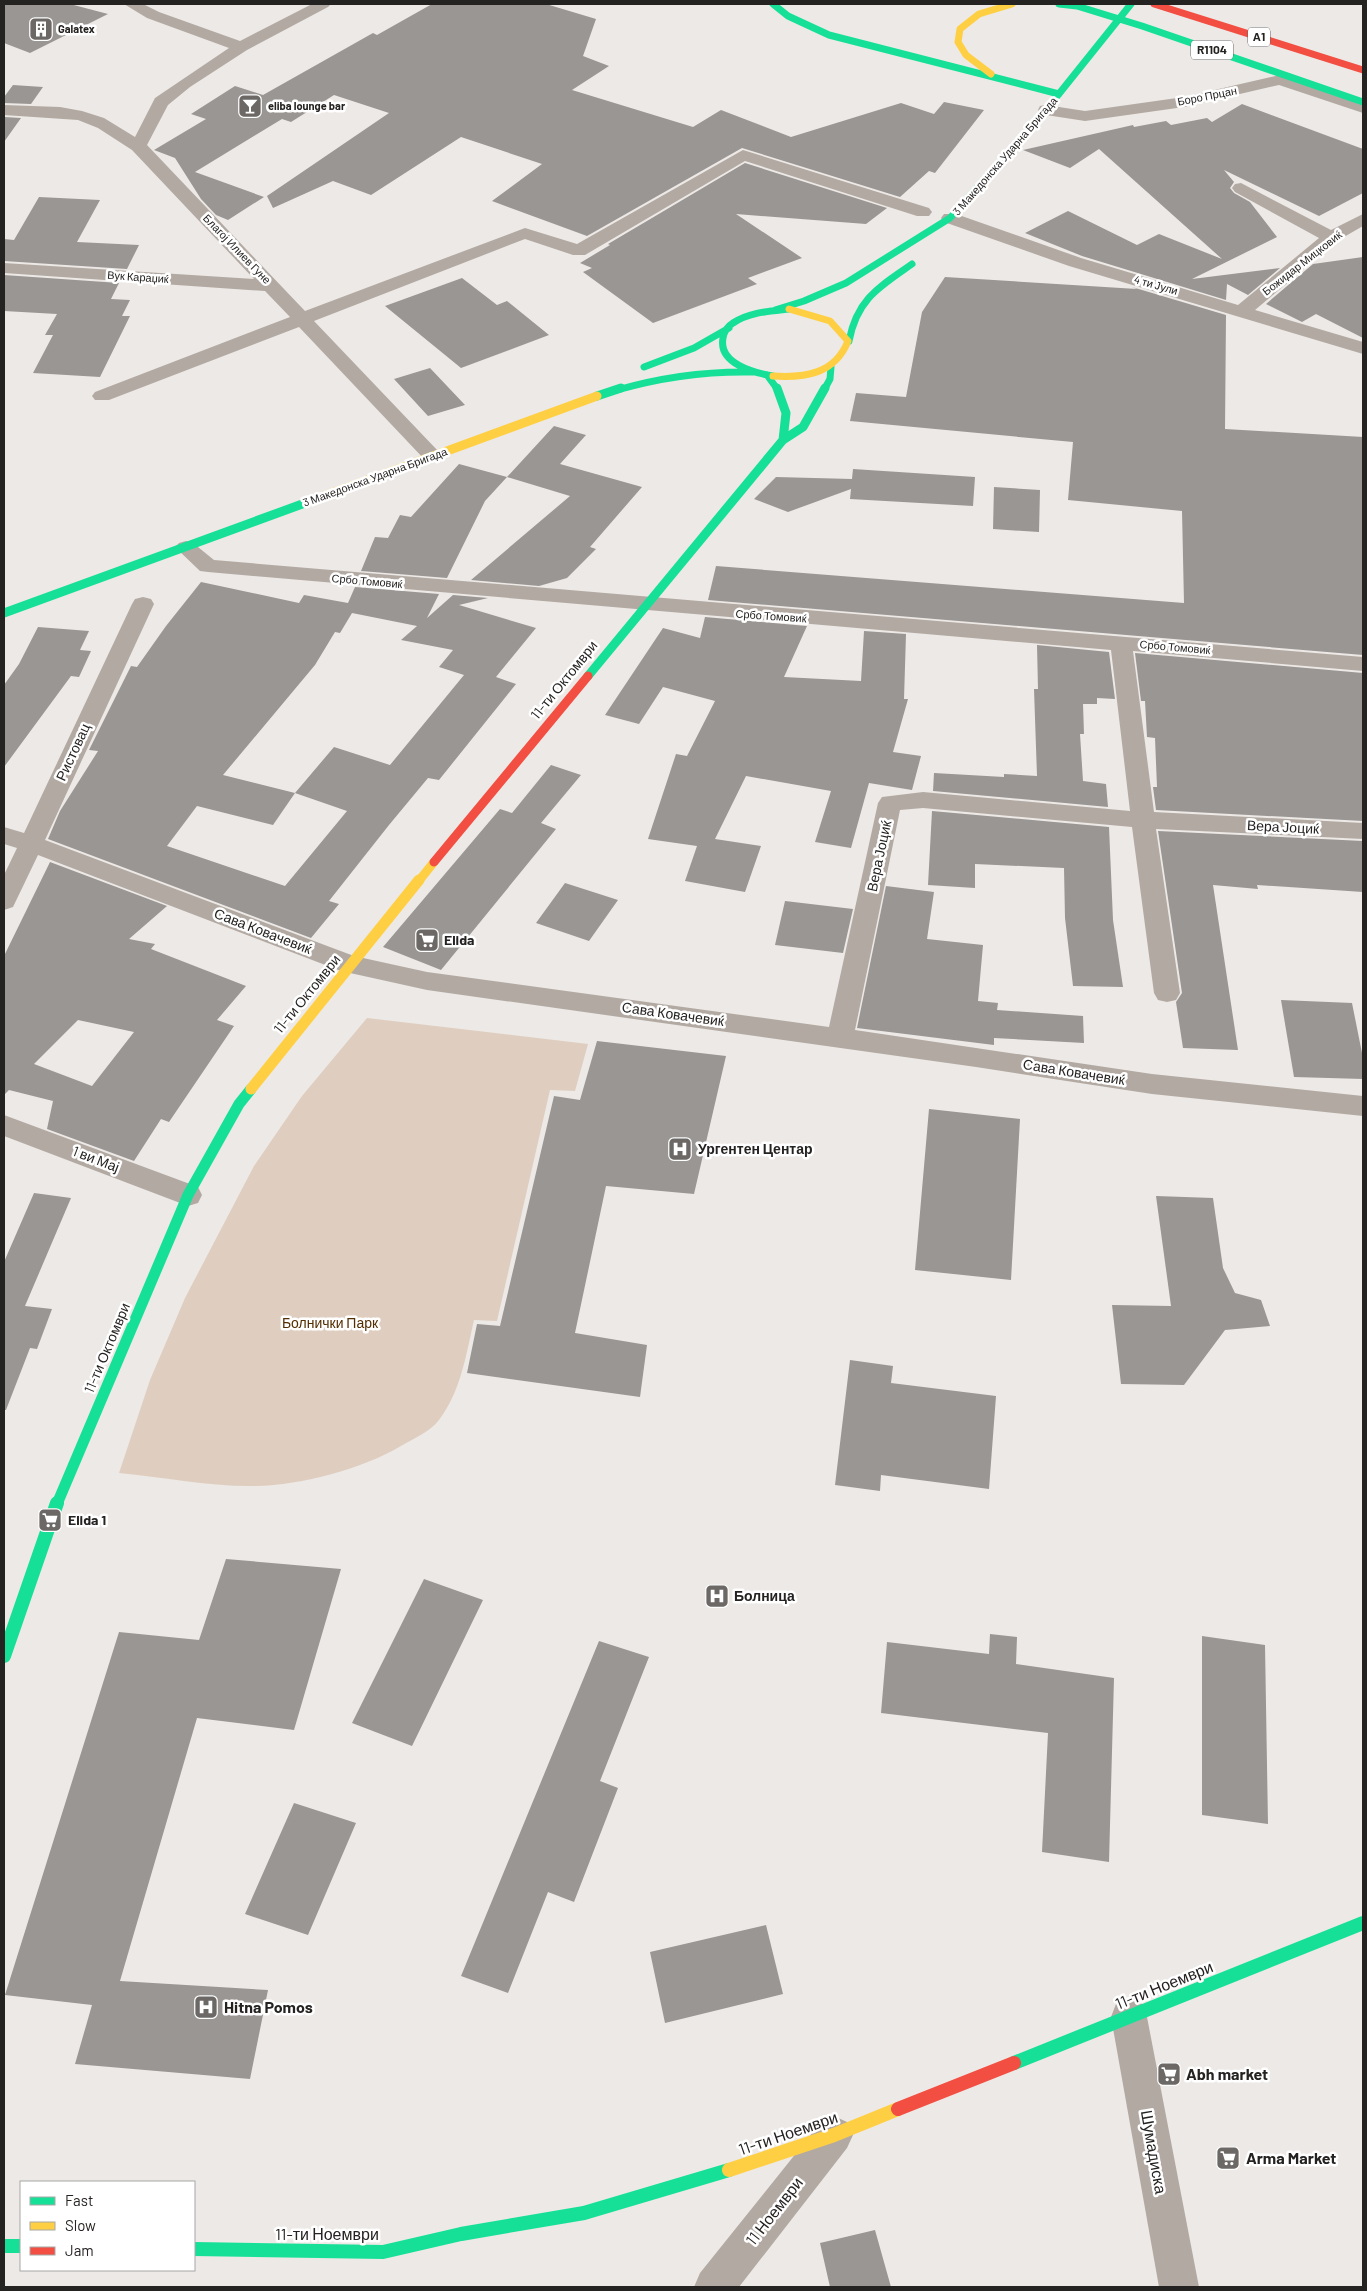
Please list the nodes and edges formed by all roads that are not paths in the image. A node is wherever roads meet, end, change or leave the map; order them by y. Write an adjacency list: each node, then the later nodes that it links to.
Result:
1 (132, 4): 10 (street)
2 (324, 4): 10 (street)
3 (773, 4): 13 (main road)
4 (1012, 4): 13 (main road)
5 (1059, 4): 16 (main road, R1104)
6 (1093, 4): 15 (main road, A1)
7 (1131, 4): 14 (main road, 3 Македонска Ударна Бригада)
8 (1154, 4): 12 (main road, A1)
9 (1176, 4): 11 (main road, R1104)
10 (242, 47): 20 (street)
11 (1363, 64)
12 (1363, 70)
13 (1000, 78): 14 (main road)
14 (1059, 94): 19 (main road, 3 Македонска Ударна Бригада)
15 (1363, 94)
16 (1363, 102)
17 (1363, 108): 19 (street, Боро Прцан)
18 (4, 110): 20 (street, Благој Илиев Гуне)
19 (1046, 110): 24 (main road, 3 Македонска Ударна Бригада)
20 (138, 146): 28 (street, Благој Илиев Гуне)
21 (1241, 188): 25 (street)
22 (922, 212): 31 (street)
23 (1363, 220): 25 (street, Божидар Мицковиќ)
24 (949, 226): 29 (main road); 30 (street, 4 ти Јули)
25 (1331, 237): 30 (street, Божидар Мицковиќ)
26 (920, 257): 33 (main road)
27 (4, 268): 28 (street, Вук Караџиќ)
28 (272, 286): 31 (street, Благој Илиев Гуне)
29 (775, 310): 32 (main road); 33 (main road)
30 (1243, 310): 34 (street, 4 ти Јули)
31 (302, 318): 39 (street); 41 (street, Благој Илиев Гуне)
32 (729, 328): 36 (main road); 37 (main road)
33 (849, 341): 35 (main road)
34 (1363, 348)
35 (832, 367): 38 (main road); 40 (main road)
36 (637, 369)
37 (752, 372): 38 (main road); 41 (main road, 3 Македонска Ударна Бригада)
38 (767, 376): 40 (main road)
39 (102, 396)
40 (783, 440): 44 (main road, 11-ти Октомври)
41 (432, 456): 42 (main road, 3 Македонска Ударна Бригада)
42 (186, 547): 44 (street, Србо Томовиќ); 45 (main road, 3 Македонска Ударна Бригада)
43 (143, 604): 51 (street, Ристовац)
44 (645, 606): 46 (street, Србо Томовиќ); 53 (main road, 11-ти Октомври)
45 (4, 612)
46 (1121, 643): 47 (street, Србо Томовиќ); 48 (street)
47 (1363, 664)
48 (1142, 820): 49 (street, Вера Јоциќ); 54 (street); 55 (street, Вера Јоциќ)
49 (1363, 832)
50 (4, 835): 51 (street, Сава Ковачевиќ)
51 (30, 843): 52 (street, Ристовац); 53 (street, Сава Ковачевиќ)
52 (4, 901)
53 (350, 964): 55 (street, Сава Ковачевиќ); 58 (main road, 11-ти Октомври)
54 (1167, 993)
55 (840, 1039): 56 (street, Сава Ковачевиќ)
56 (1363, 1106)
57 (4, 1125): 58 (street, 1 ви Мај)
58 (188, 1195): 59 (main road, 11-ти Октомври)
59 (4, 1656)
60 (1363, 1923): 61 (main road, 11-ти Ноември)
61 (1129, 2017): 62 (main road, 11-ти Ноември); 67 (street, Шумадиска)
62 (834, 2135): 65 (main road, 11-ти Ноември); 66 (street, 11 Ноември)
63 (4, 2246): 64 (main road)
64 (20, 2246)
65 (195, 2249)
66 (714, 2287)
67 (1179, 2287)

